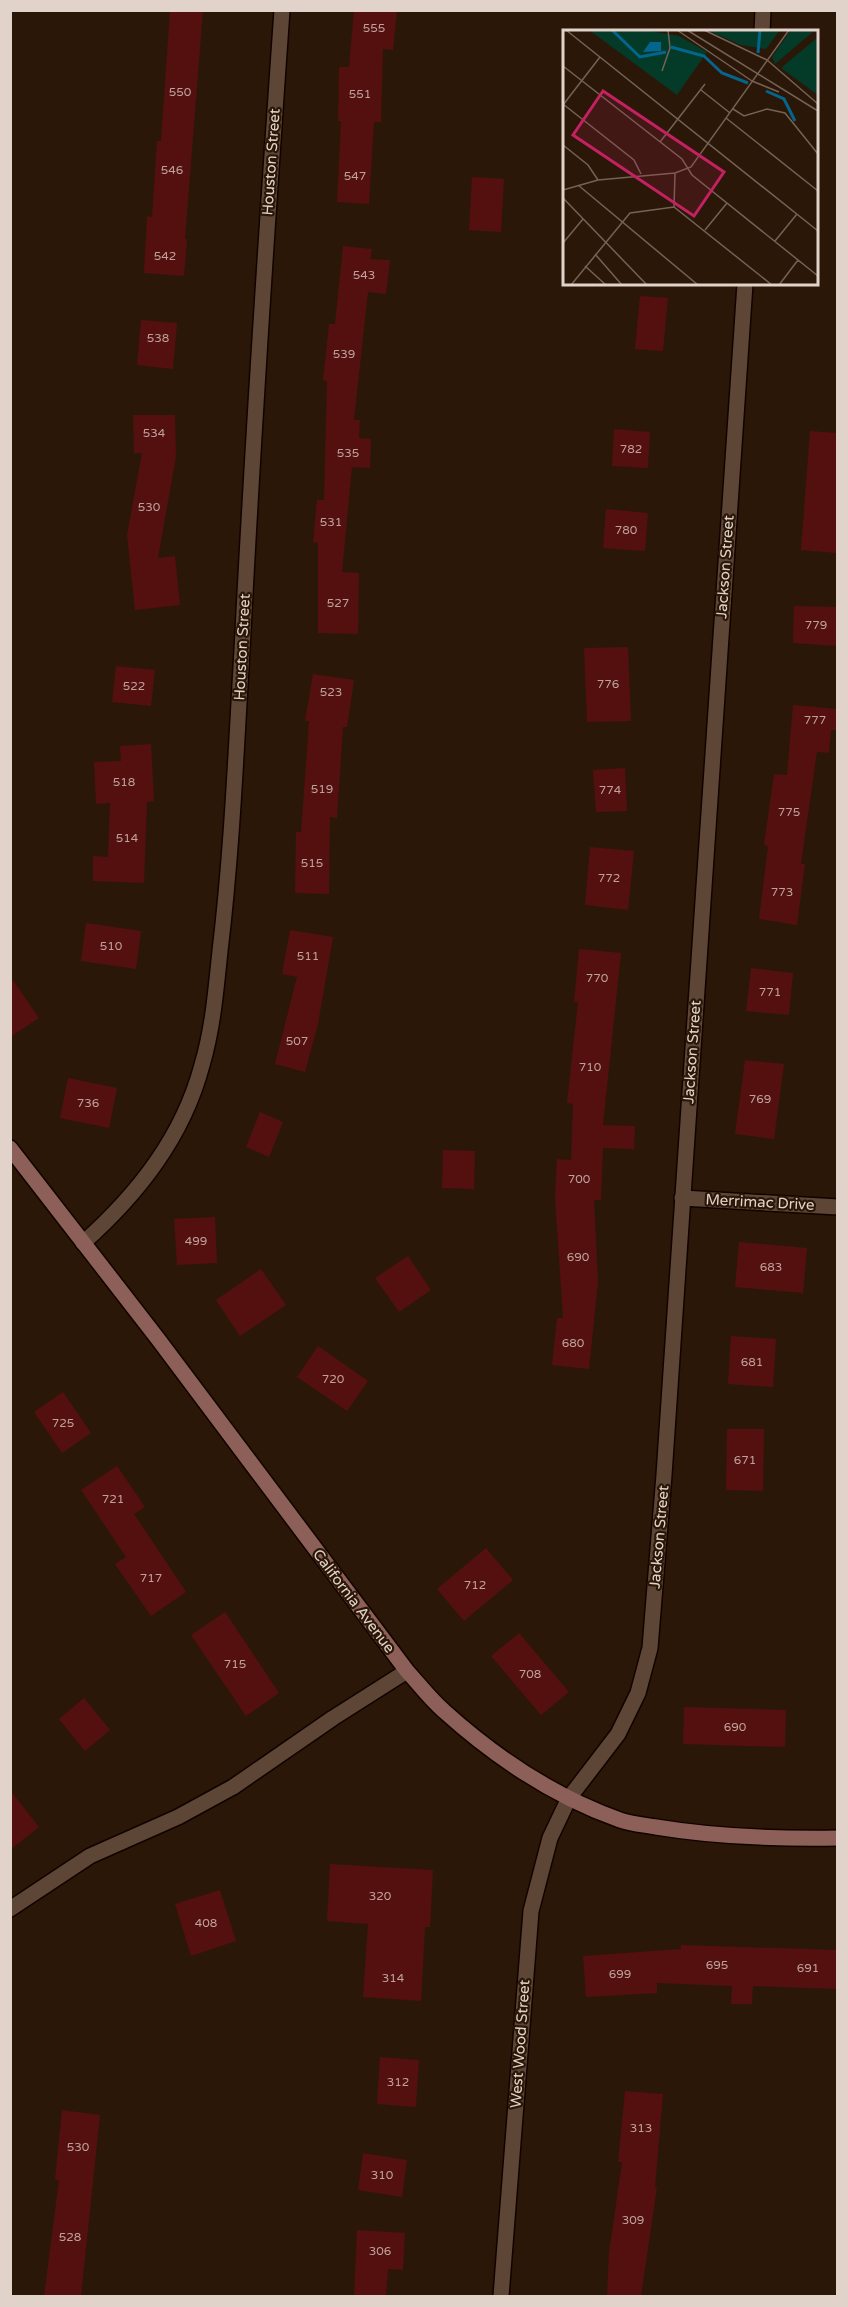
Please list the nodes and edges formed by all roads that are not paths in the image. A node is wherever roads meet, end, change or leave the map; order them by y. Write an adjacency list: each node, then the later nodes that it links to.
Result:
1 (282, 10): 8 (street, Houston Street)
2 (763, 10): 3 (street)
3 (762, 30)
4 (745, 285): 6 (street, Jackson Street)
5 (10, 1148): 8 (main road, California Avenue)
6 (682, 1198): 7 (street, Merrimac Drive); 10 (street, Jackson Street)
7 (837, 1207)
8 (83, 1243): 9 (main road, California Avenue)
9 (406, 1671): 10 (main road, California Avenue); 12 (street)
10 (569, 1798): 11 (main road, California Avenue); 13 (street, West Wood Street)
11 (837, 1838)
12 (10, 1910)
13 (501, 2296)

